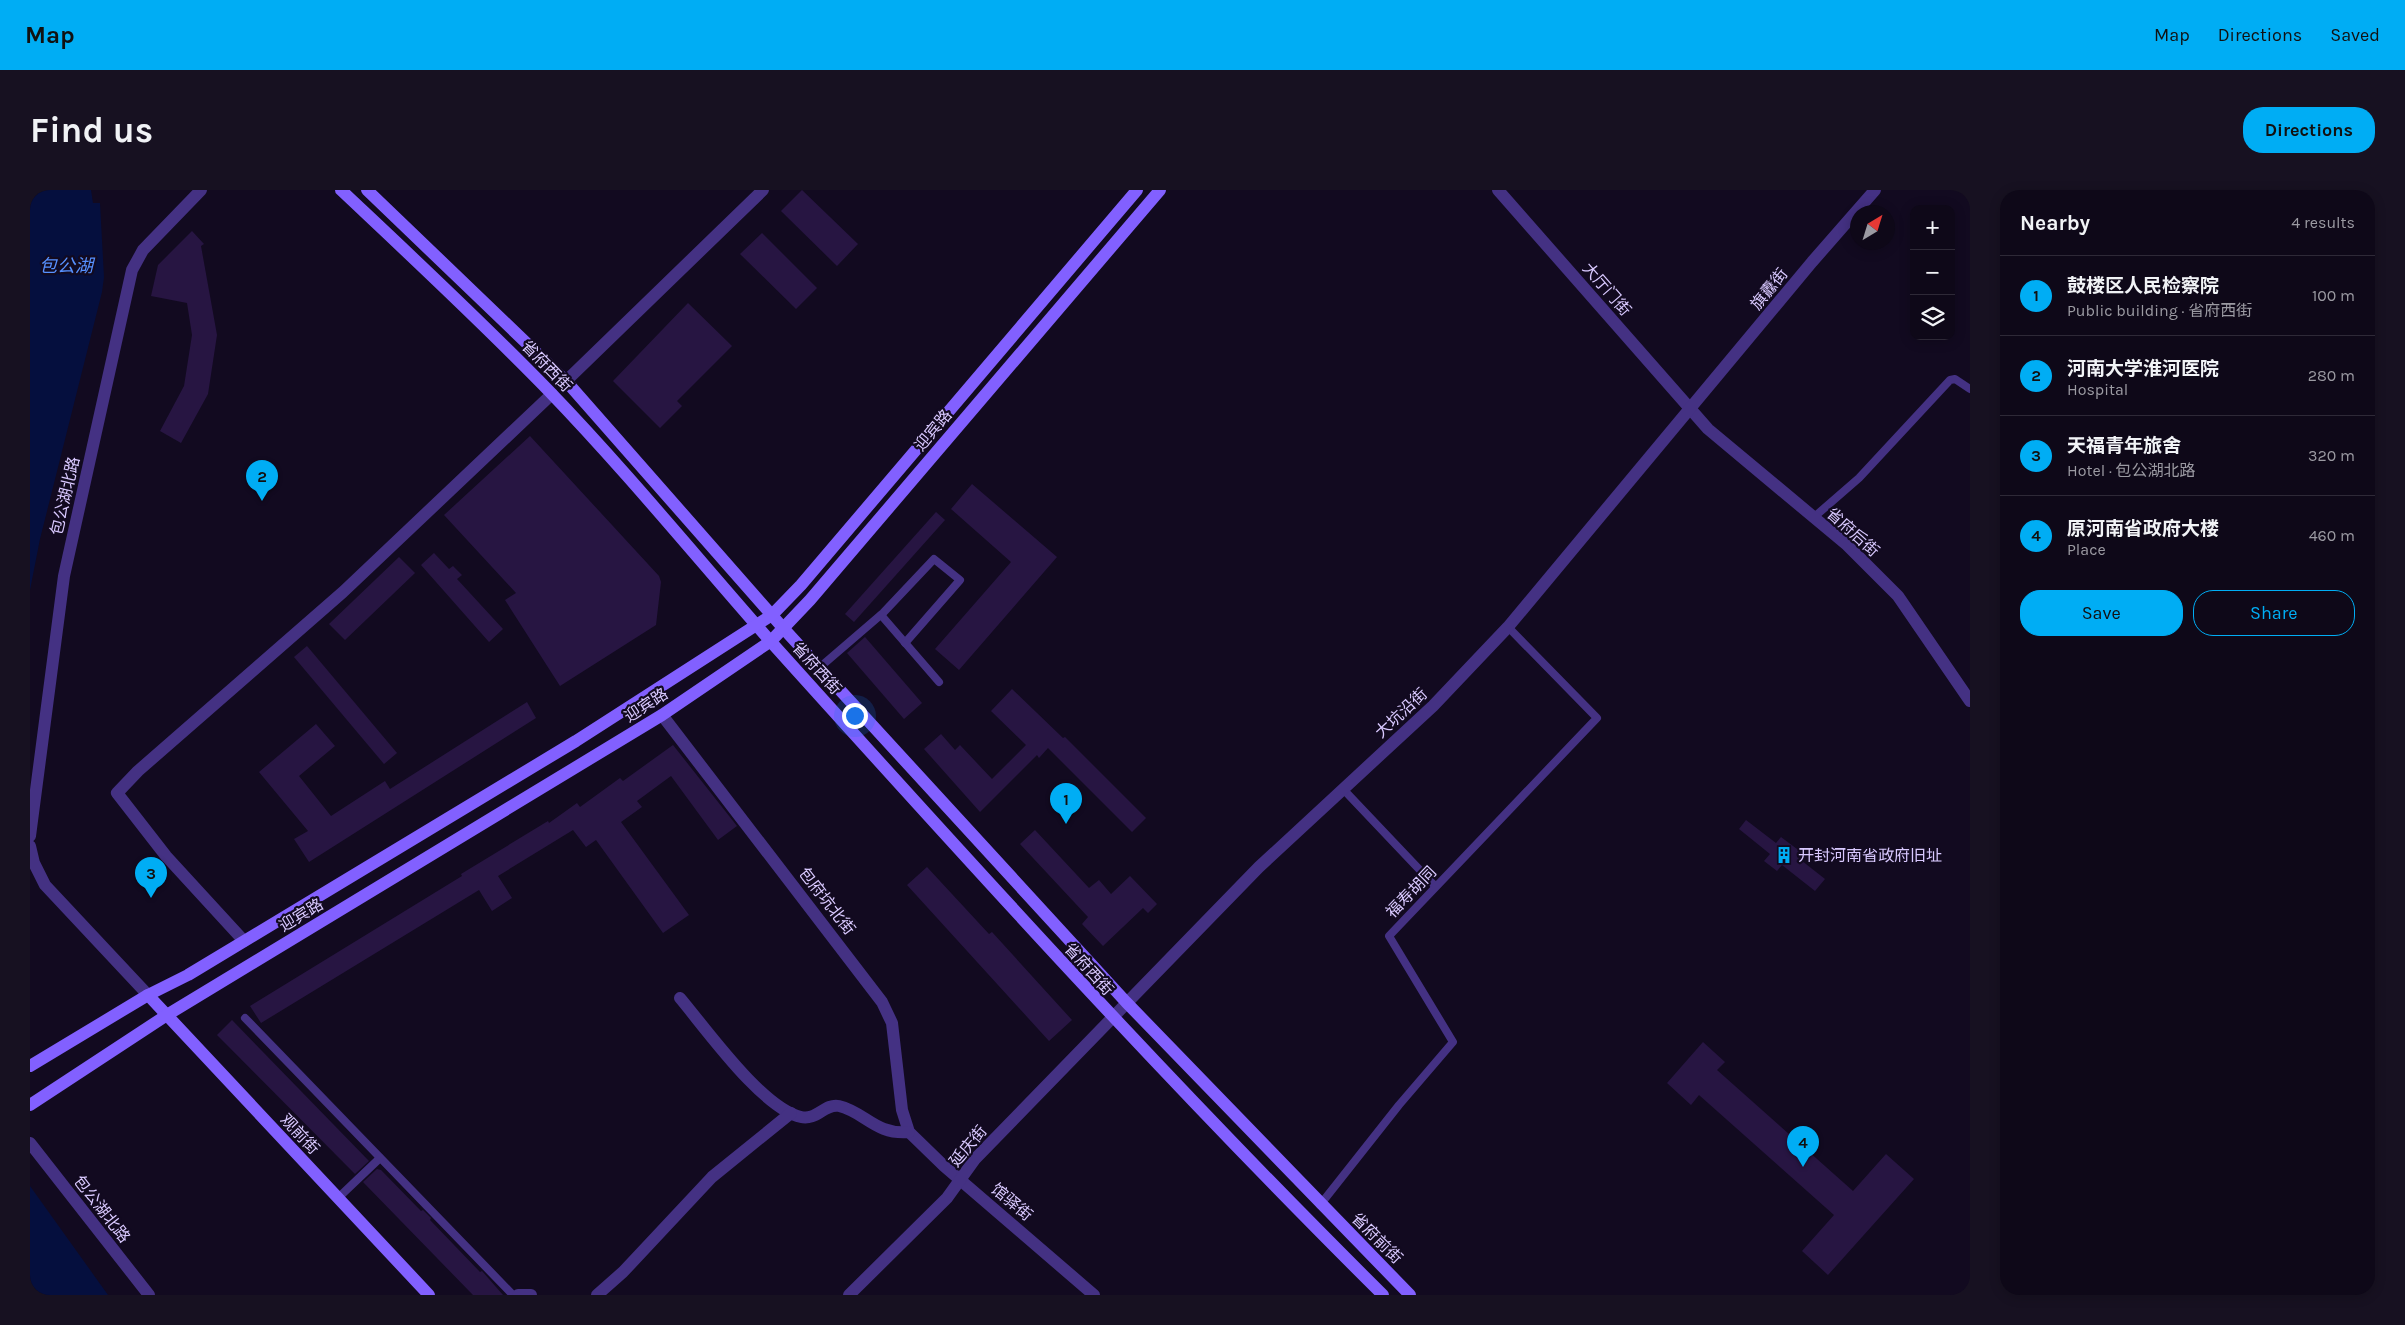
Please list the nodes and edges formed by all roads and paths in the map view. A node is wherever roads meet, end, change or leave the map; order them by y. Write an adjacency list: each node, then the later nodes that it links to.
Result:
1 (201, 190): 26 (street, 包公湖北路)
2 (340, 190): 11 (street, 省府西街)
3 (368, 190): 9 (street, 省府西街)
4 (763, 190): 9 (street)
5 (1137, 190): 14 (street, 迎宾路)
6 (1160, 190): 18 (street, 迎宾路)
7 (1498, 190): 12 (street, 大厅门街)
8 (1875, 190): 12 (street, 旗纛街)
9 (566, 381): 14 (street, 省府西街)
10 (1970, 389): 13 (lane)
11 (552, 394): 16 (street, 省府西街); 29 (street)
12 (1690, 410): 13 (street, 省府后街); 17 (street, 大坑沿街)
13 (1813, 518): 23 (street, 省府后街)
14 (772, 615): 16 (street, 迎宾路); 18 (street, 省府西街)
15 (881, 615): 20 (lane); 20 (lane); 21 (lane)
16 (757, 625): 19 (street, 省府西街); 29 (street, 迎宾路)
17 (1508, 627): 25 (street, 大坑沿街); 28 (lane, 福寿胡同)
18 (784, 629): 19 (street, 迎宾路); 21 (street, 省府西街)
19 (771, 641): 24 (street, 迎宾路); 34 (street, 省府西街)
20 (905, 643): 22 (lane)
21 (819, 668): 32 (street, 省府西街)
22 (939, 682)
23 (1970, 701)
24 (662, 714): 33 (street, 迎宾路); 39 (street, 包府坑北街)
25 (1343, 789): 28 (lane); 32 (street, 大坑沿街)
26 (30, 836)
27 (30, 846): 30 (street)
28 (1435, 886): 44 (lane, 福寿胡同)
29 (244, 941): 30 (street, 迎宾路)
30 (148, 995): 33 (street, 观前街); 36 (street, 迎宾路)
31 (680, 998): 38 (street)
32 (1126, 1002): 34 (street, 大坑沿街); 44 (street, 省府西街)
33 (167, 1015): 37 (street, 迎宾路); 43 (street, 观前街)
34 (1111, 1017): 42 (street, 延庆街); 53 (street, 省府西街)
35 (245, 1018): 41 (lane)
36 (30, 1066)
37 (30, 1105)
38 (792, 1113): 39 (street); 50 (street)
39 (909, 1132): 42 (street, 馆驿街)
40 (30, 1143): 45 (street, 包公湖北路)
41 (380, 1158): 43 (lane); 47 (lane)
42 (960, 1180): 51 (street, 延庆街); 52 (street, 馆驿街)
43 (338, 1198): 46 (street, 观前街)
44 (1320, 1204): 54 (street, 省府前街)
45 (149, 1295)
46 (429, 1295)
47 (512, 1295)
48 (518, 1295): 49 (street)
49 (531, 1295)
50 (597, 1295)
51 (849, 1295)
52 (1094, 1295)
53 (1382, 1295)
54 (1410, 1295)

